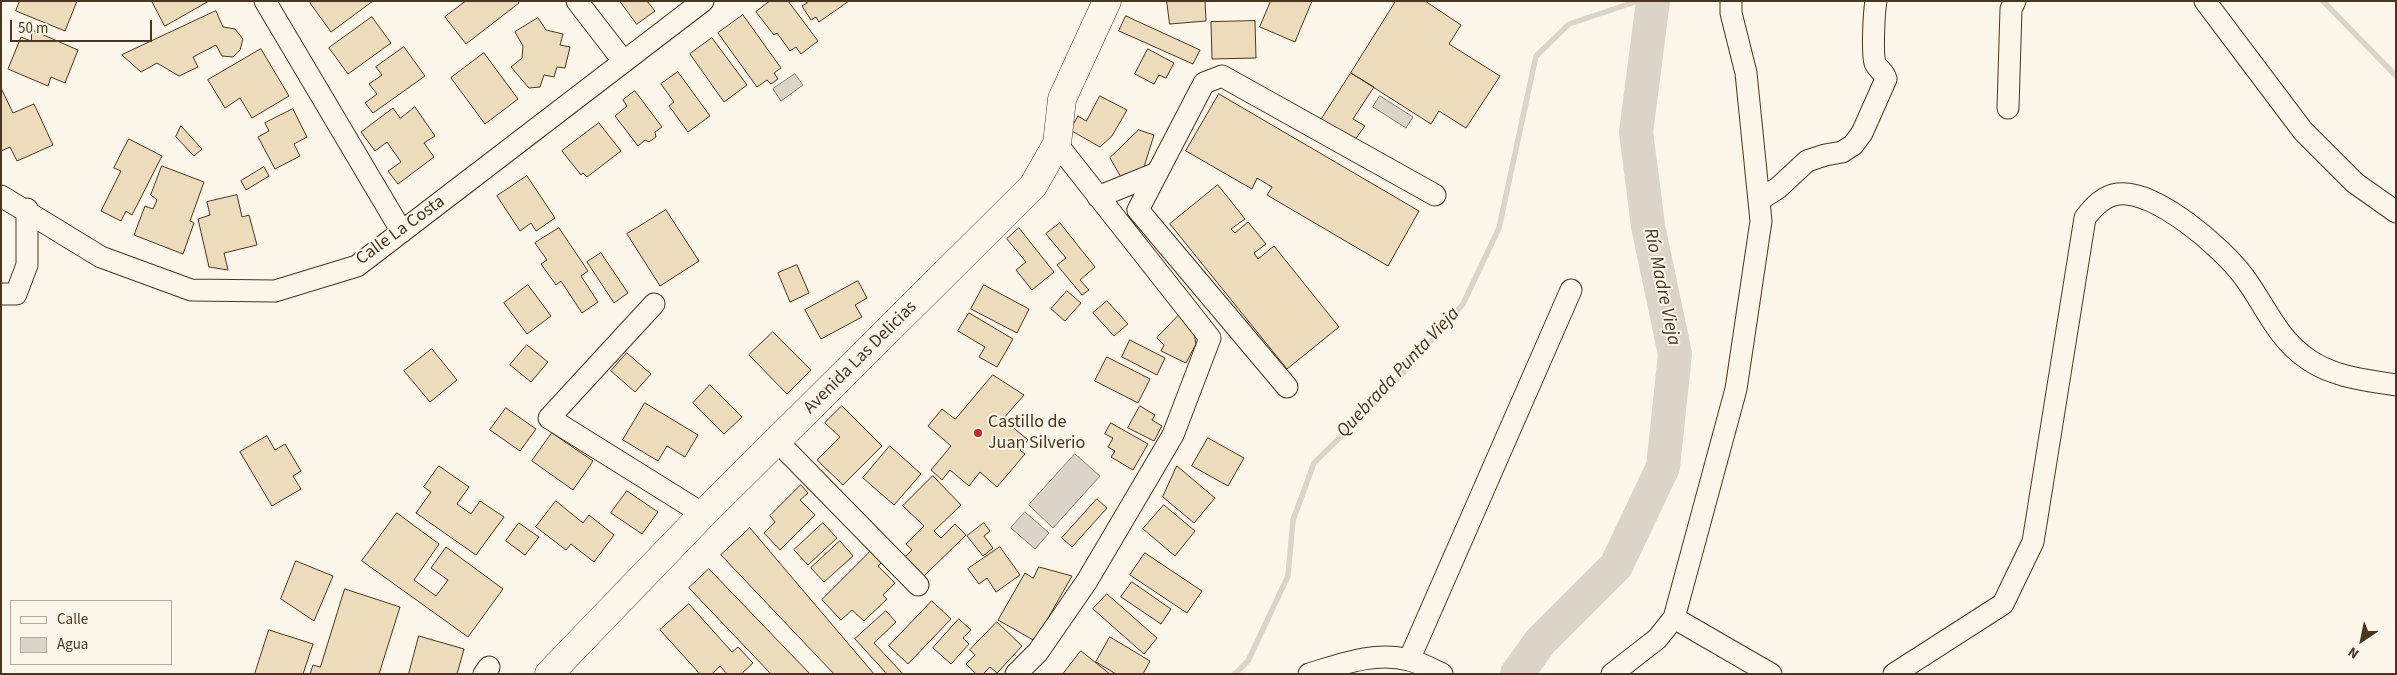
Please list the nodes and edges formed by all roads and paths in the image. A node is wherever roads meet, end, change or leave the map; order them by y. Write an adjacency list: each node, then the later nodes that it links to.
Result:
1 (265, 1): 19 (street)
2 (577, 1): 9 (street)
3 (703, 1): 9 (street, Calle La Costa)
4 (1107, 1): 11 (main road, Avenida Las Delicias)
5 (1731, 1): 16 (street)
6 (1876, 1): 16 (street)
7 (2015, 1): 10 (street)
8 (2205, 1): 18 (street)
9 (624, 62): 19 (street, Calle La Costa)
10 (2008, 108)
11 (1057, 144): 15 (street); 25 (main road, Avenida Las Delicias)
12 (1157, 173): 13 (street); 15 (street); 24 (street)
13 (1435, 195)
14 (1, 196): 17 (street, Calle La Costa)
15 (1098, 197): 32 (street)
16 (1759, 200): 28 (street)
17 (26, 209): 19 (street, Calle La Costa); 21 (street)
18 (2396, 212)
19 (402, 232)
20 (1571, 290): 29 (street)
21 (1, 294)
22 (654, 304): 26 (street)
23 (2396, 384): 37 (street)
24 (1288, 387)
25 (777, 440): 26 (main road, Avenida Las Delicias); 27 (street)
26 (703, 514): 31 (main road, Avenida Las Delicias)
27 (918, 586)
28 (1674, 618): 35 (street); 36 (street)
29 (1409, 660): 30 (street); 34 (street)
30 (1336, 670): 33 (street)
31 (549, 674)
32 (1016, 674)
33 (1309, 674)
34 (1442, 674)
35 (1612, 674)
36 (1770, 674)
37 (1894, 674)

